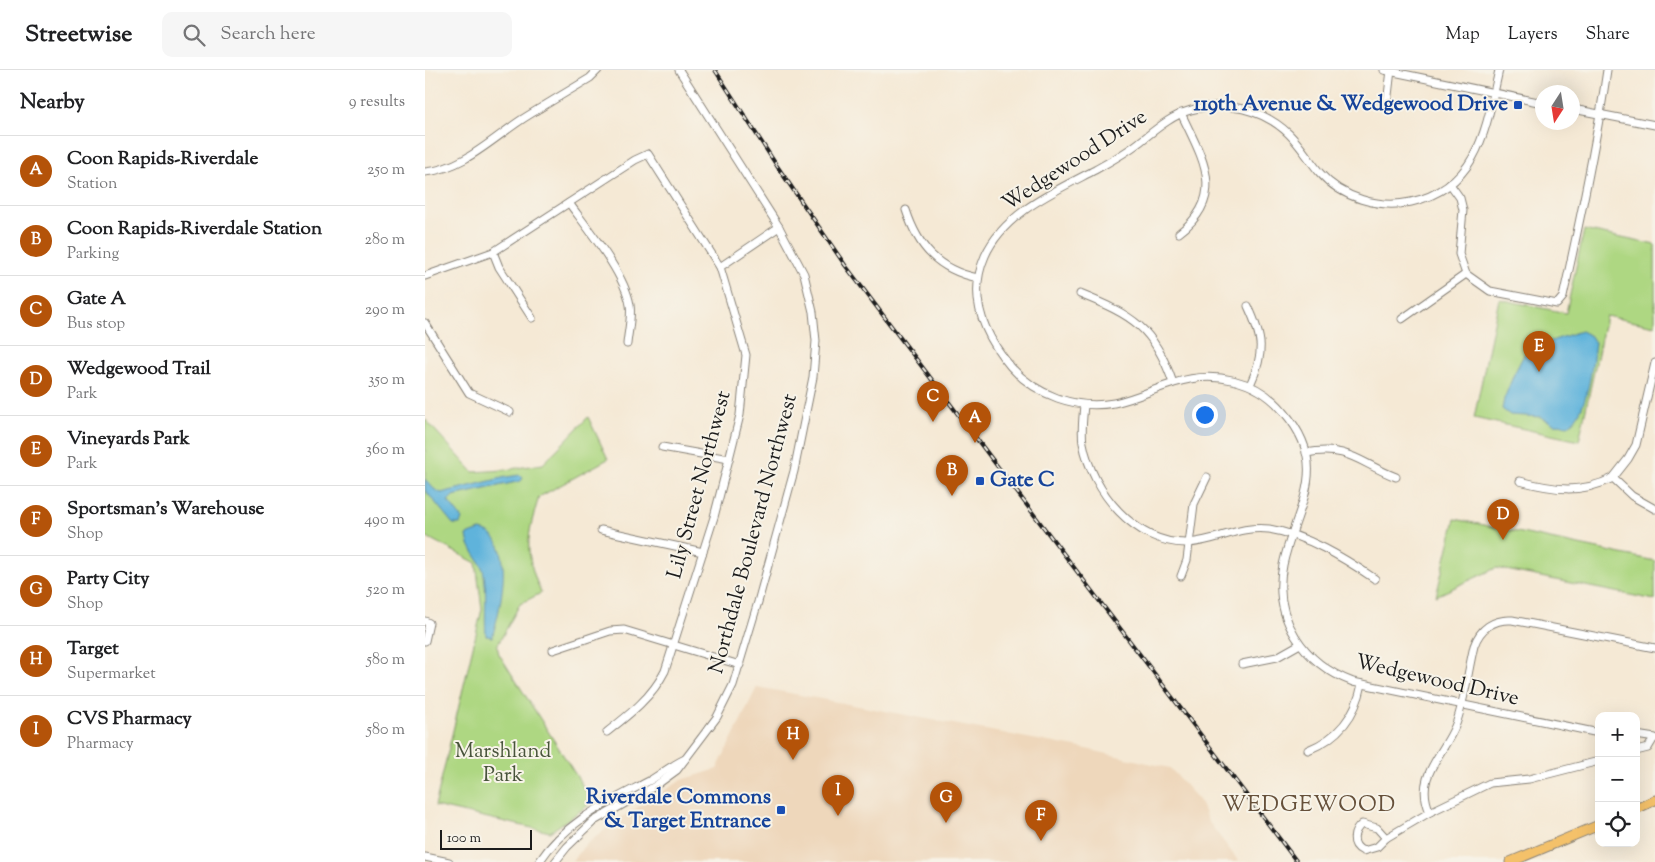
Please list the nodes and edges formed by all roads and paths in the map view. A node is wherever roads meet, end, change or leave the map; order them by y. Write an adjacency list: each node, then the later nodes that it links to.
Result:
1 (679, 70): 17 (street, Northdale Boulevard Northwest)
2 (1388, 70): 6 (street); 8 (street)
3 (1499, 70): 6 (street, Wedgewood Drive)
4 (1607, 70): 11 (street)
5 (598, 71): 13 (street)
6 (1493, 94): 7 (street); 14 (street, Wedgewood Drive)
7 (1535, 102)
8 (1387, 104)
9 (1580, 110): 11 (street)
10 (1181, 113): 14 (street, Wedgewood Drive); 18 (street); 23 (street, Wedgewood Drive)
11 (1601, 114): 12 (street); 21 (street)
12 (1655, 125)
13 (425, 172)
14 (1450, 184): 21 (street)
15 (569, 202): 19 (street); 20 (street, Lily Street Northwest); 29 (street)
16 (906, 210): 23 (street)
17 (779, 226): 20 (street); 56 (street, Northdale Boulevard Northwest)
18 (1179, 233)
19 (493, 252): 22 (street); 26 (street)
20 (720, 267): 37 (street, Lily Street Northwest)
21 (1467, 274): 27 (street)
22 (425, 276)
23 (978, 278): 33 (street, Wedgewood Drive)
24 (1080, 294): 31 (street)
25 (1248, 306): 32 (street)
26 (532, 318)
27 (1402, 319)
28 (425, 323): 34 (street)
29 (627, 344)
30 (1655, 363): 40 (street)
31 (1173, 383): 32 (street, Wedgewood Drive); 33 (street, Wedgewood Drive)
32 (1250, 385): 36 (street, Wedgewood Drive)
33 (1084, 405): 45 (street)
34 (510, 412)
35 (661, 447): 37 (street)
36 (1306, 453): 39 (street); 44 (street, Wedgewood Drive)
37 (729, 459): 46 (street, Lily Street Northwest)
38 (1207, 477): 45 (street)
39 (1396, 477)
40 (1613, 478): 41 (street); 42 (street)
41 (1520, 481)
42 (1655, 509)
43 (601, 530): 46 (street)
44 (1292, 536): 45 (street); 48 (street); 52 (street, Wedgewood Drive)
45 (1189, 543): 47 (street)
46 (703, 552): 51 (street, Lily Street Northwest)
47 (1181, 576)
48 (1375, 579)
49 (427, 622): 50 (street)
50 (425, 641)
51 (674, 644): 54 (street); 56 (street); 59 (street, Lily Street Northwest)
52 (1300, 644): 55 (street); 57 (street, Wedgewood Drive)
53 (1655, 648): 58 (street)
54 (553, 650)
55 (1242, 664)
56 (740, 666): 65 (street, Northdale Boulevard Northwest)
57 (1362, 684): 58 (street, Wedgewood Drive); 63 (street)
58 (1461, 705): 60 (street, Wedgewood Drive); 69 (street)
59 (607, 732)
60 (1595, 732)
61 (1640, 736): 62 (street)
62 (1654, 738): 64 (street)
63 (1308, 750)
64 (1640, 750)
65 (685, 759): 74 (street); 75 (street, Northdale Boulevard Northwest)
66 (1595, 763): 69 (street)
67 (1655, 800): 68 (main road)
68 (1640, 807)
69 (1430, 812): 71 (street)
70 (1595, 827): 76 (main road)
71 (1385, 838): 71 (street)
72 (425, 857): 73 (street)
73 (449, 862)
74 (539, 862)
75 (555, 862)
76 (1510, 862)

